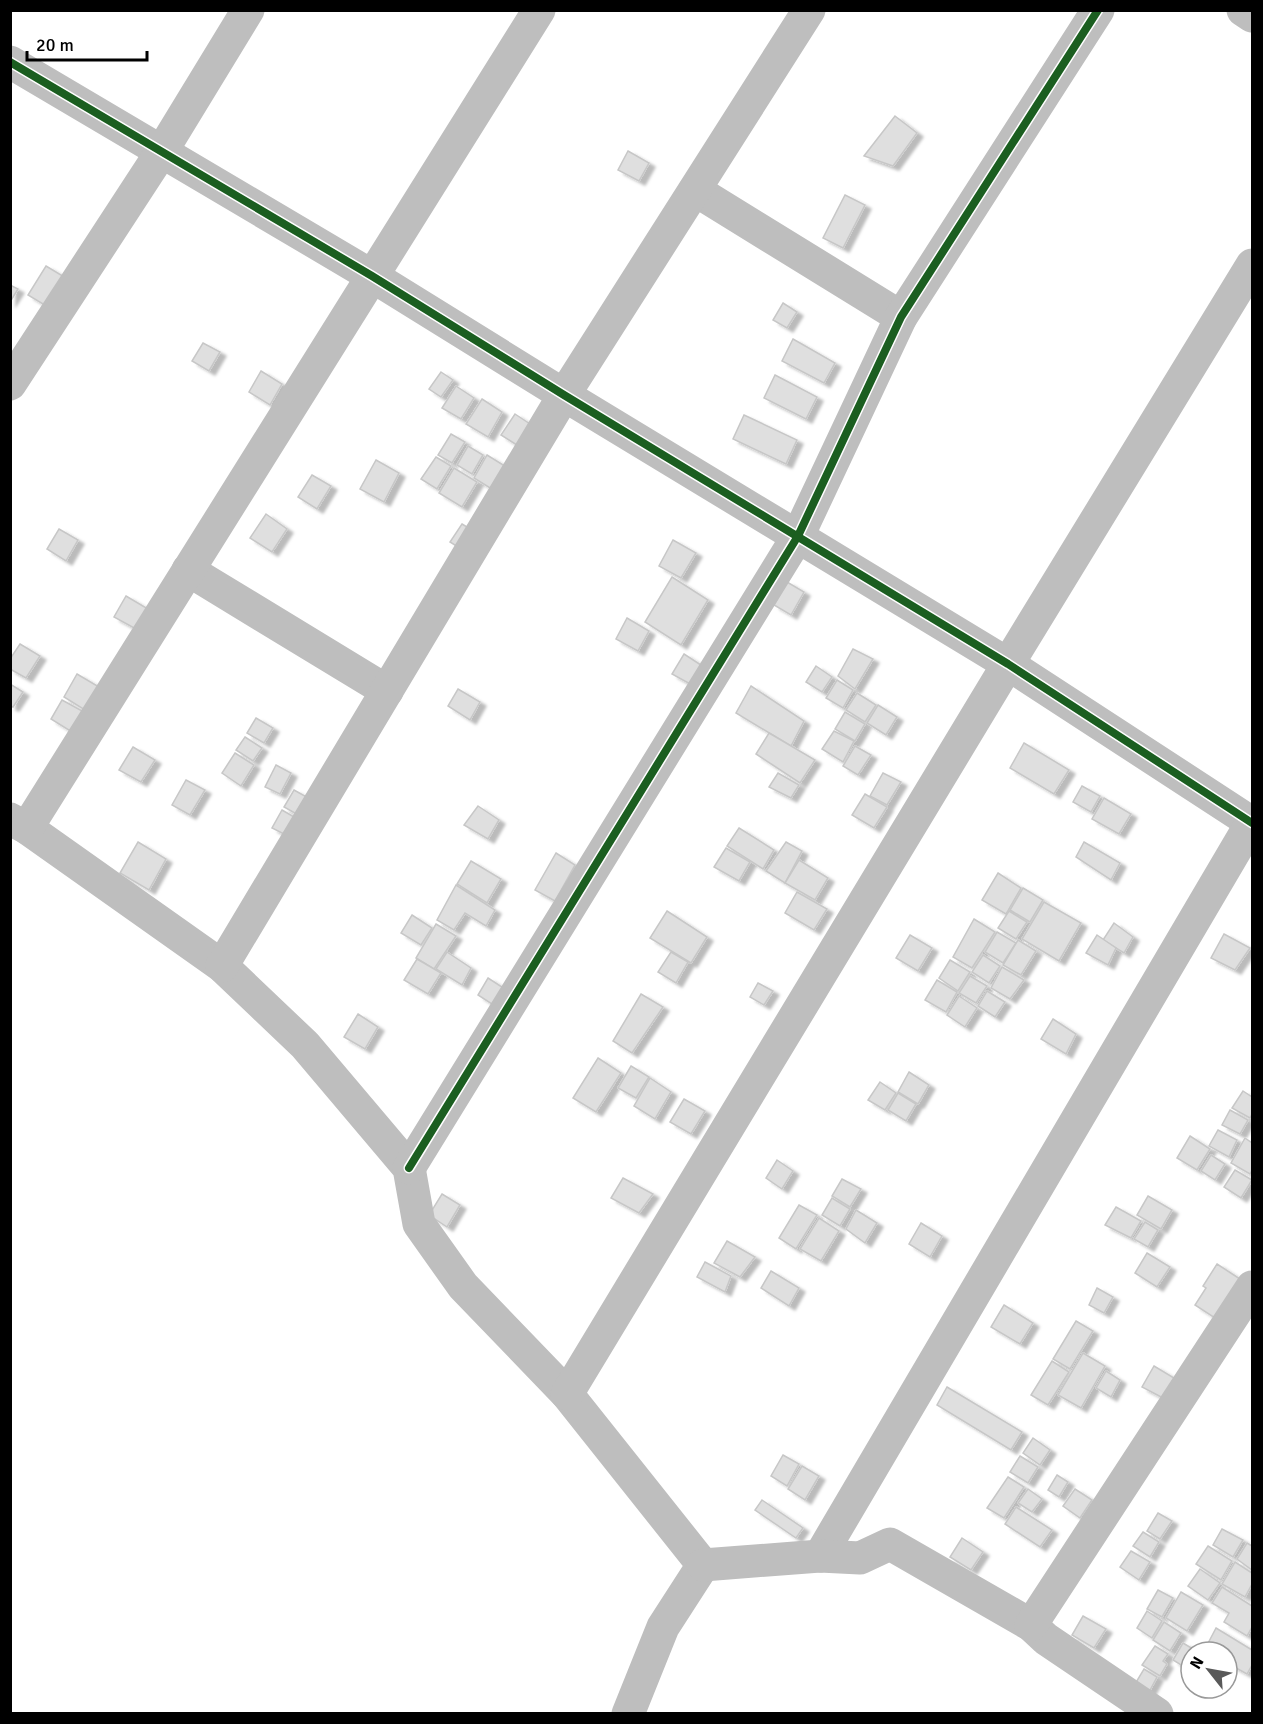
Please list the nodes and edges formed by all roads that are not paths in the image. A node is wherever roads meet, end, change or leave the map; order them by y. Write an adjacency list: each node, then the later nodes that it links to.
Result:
1 (248, 10): 8 (street)
2 (539, 10): 11 (street)
3 (809, 10): 9 (street)
4 (1098, 10): 12 (street)
5 (1243, 10): 6 (street)
6 (1252, 16)
7 (10, 62): 8 (street)
8 (162, 151): 11 (street); 13 (street)
9 (695, 190): 12 (street); 14 (street)
10 (1252, 265): 17 (street)
11 (372, 276): 14 (street); 16 (street)
12 (901, 317): 15 (street)
13 (10, 384)
14 (564, 395): 15 (street); 18 (street)
15 (798, 536): 17 (street); 22 (street)
16 (188, 570): 18 (street); 20 (street)
17 (1008, 664): 19 (street); 24 (street)
18 (387, 691): 21 (street)
19 (1252, 822): 25 (street)
20 (19, 824): 21 (street)
21 (222, 966): 22 (street)
22 (409, 1168): 24 (street)
23 (1252, 1287): 27 (street)
24 (567, 1394): 26 (street)
25 (820, 1556): 26 (street); 27 (street)
26 (703, 1565): 28 (street)
27 (1032, 1625): 29 (street)
28 (628, 1713)
29 (1157, 1713)

